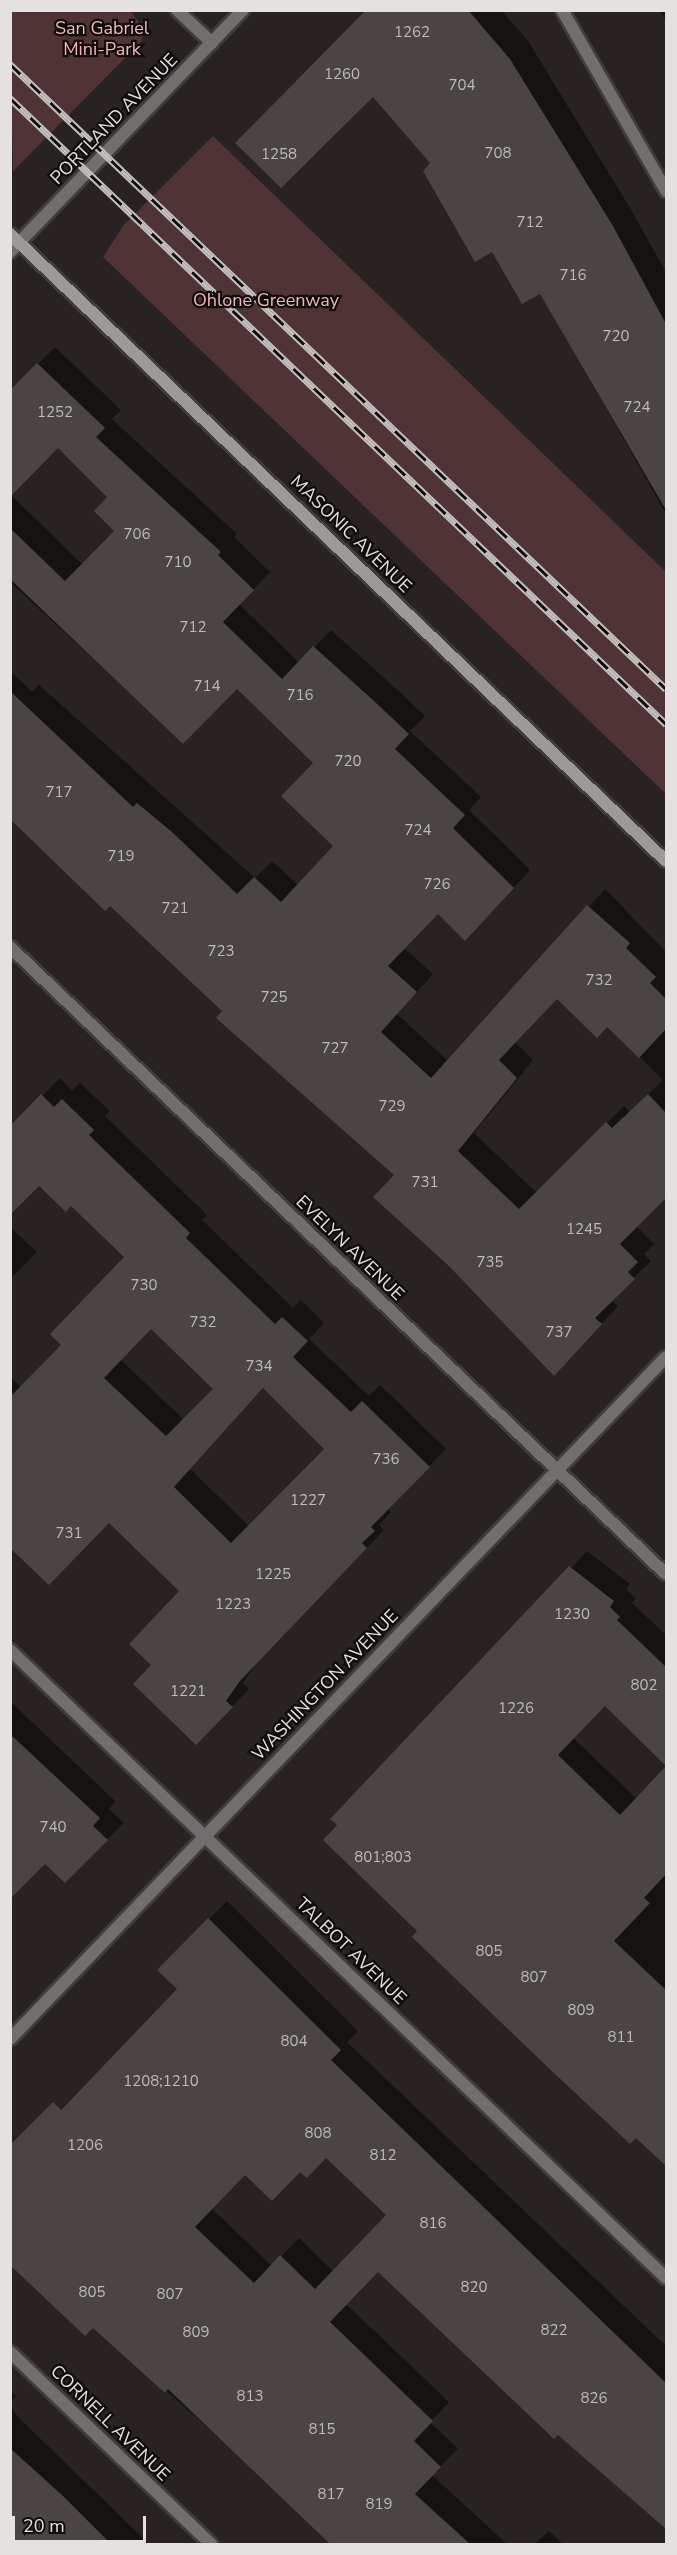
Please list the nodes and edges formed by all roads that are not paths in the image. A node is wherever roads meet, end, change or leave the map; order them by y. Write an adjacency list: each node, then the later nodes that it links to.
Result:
1 (177, 10): 4 (street)
2 (243, 10): 4 (street, PORTLAND AVENUE)
3 (562, 10): 5 (street)
4 (212, 43): 6 (street, PORTLAND AVENUE)
5 (666, 191)
6 (14, 243): 7 (street, MASONIC AVENUE)
7 (666, 861)
8 (10, 947): 10 (street, EVELYN AVENUE)
9 (666, 1357): 10 (street, WASHINGTON AVENUE)
10 (558, 1471): 11 (street, EVELYN AVENUE); 13 (street, WASHINGTON AVENUE)
11 (666, 1574)
12 (10, 1650): 13 (street, TALBOT AVENUE)
13 (204, 1835): 14 (street, WASHINGTON AVENUE); 15 (street, TALBOT AVENUE)
14 (10, 2039)
15 (666, 2278)
16 (10, 2352): 17 (street, CORNELL AVENUE)
17 (211, 2544)

